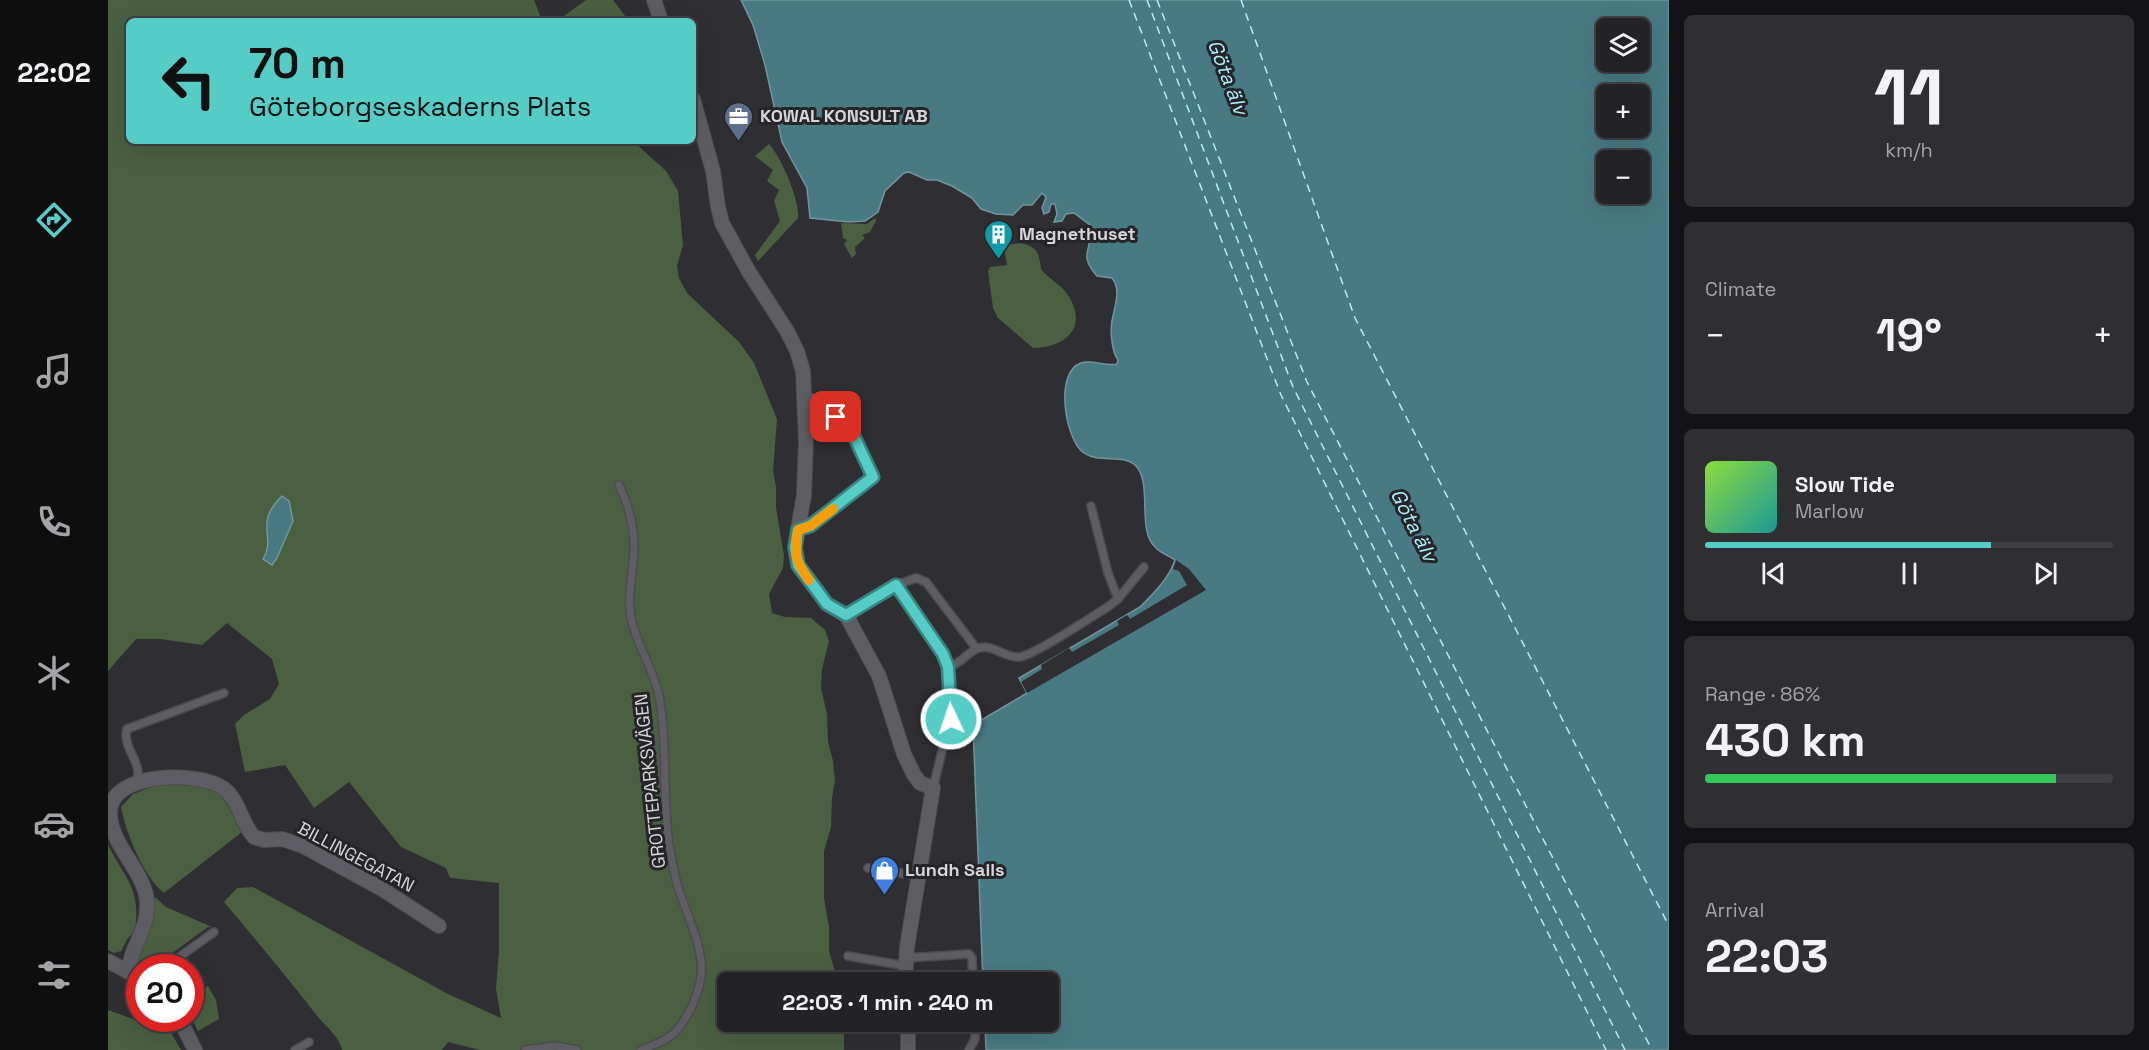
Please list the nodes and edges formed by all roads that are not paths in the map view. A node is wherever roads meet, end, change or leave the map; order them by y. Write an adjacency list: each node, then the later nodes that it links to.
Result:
1 (652, 2): 2 (street)
2 (660, 18)
3 (696, 109): 4 (street)
4 (805, 393): 7 (street); 7 (lane)
5 (619, 485): 37 (lane, GROTTEPARKSVÄGEN)
6 (1091, 506): 10 (lane)
7 (798, 530): 11 (street)
8 (1144, 567): 10 (lane)
9 (896, 585): 11 (lane); 12 (lane); 13 (lane)
10 (1118, 599): 12 (lane)
11 (846, 615): 16 (street)
12 (976, 648): 13 (lane)
13 (948, 667): 16 (lane)
14 (224, 693): 15 (lane)
15 (136, 782): 19 (street, BILLINGEGATAN); 21 (street)
16 (933, 788): 18 (street)
17 (868, 868): 18 (lane)
18 (919, 876): 25 (street)
19 (439, 926)
20 (214, 932): 22 (lane)
21 (133, 954)
22 (183, 954)
23 (848, 956): 25 (lane)
24 (108, 961): 26 (street)
25 (906, 962): 27 (street); 28 (lane)
26 (126, 971)
27 (906, 972)
28 (973, 972)
29 (186, 1032): 33 (street)
30 (908, 1032): 38 (street)
31 (975, 1032): 39 (lane)
32 (309, 1042): 34 (lane)
33 (195, 1050)
34 (295, 1050)
35 (525, 1050): 36 (lane)
36 (577, 1050)
37 (640, 1050)
38 (908, 1050)
39 (969, 1050)

